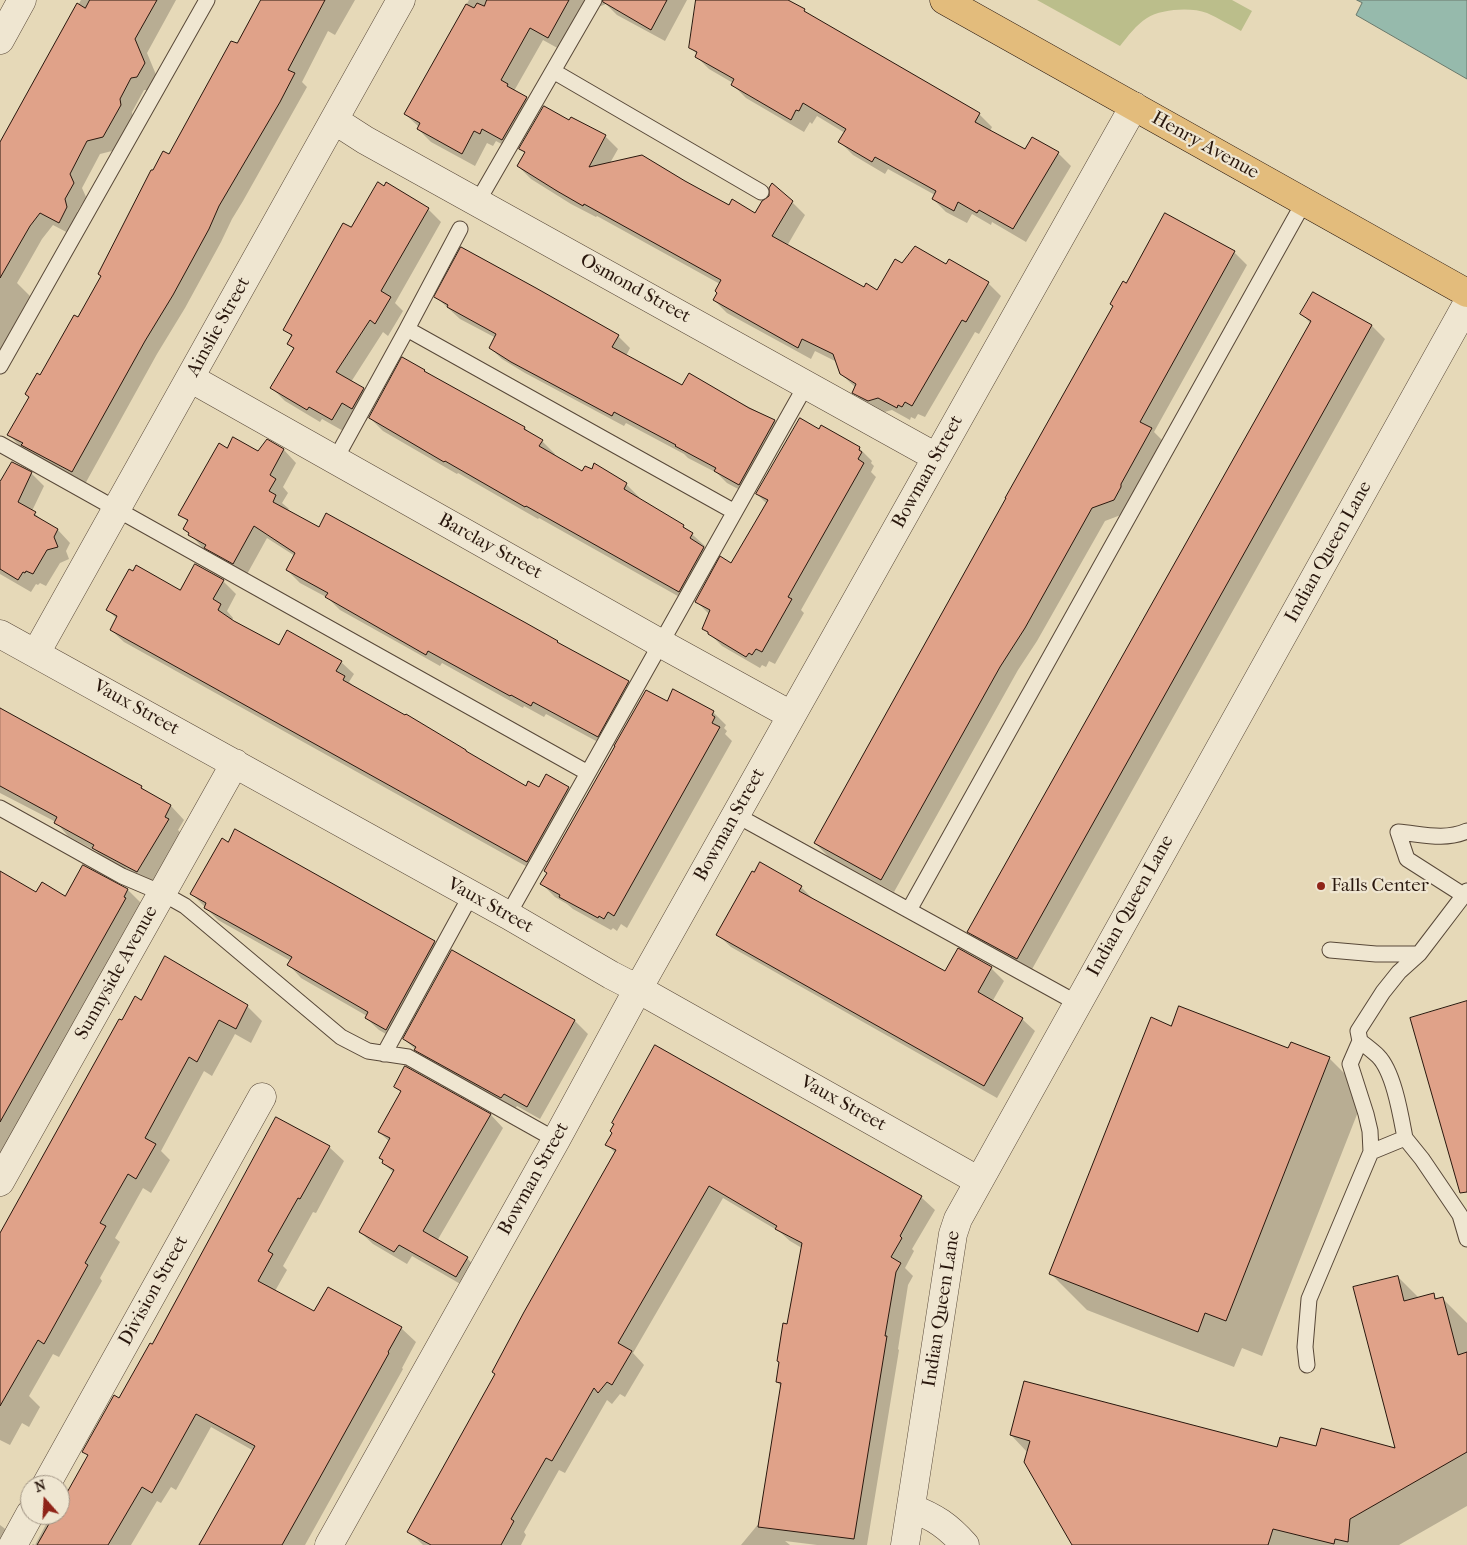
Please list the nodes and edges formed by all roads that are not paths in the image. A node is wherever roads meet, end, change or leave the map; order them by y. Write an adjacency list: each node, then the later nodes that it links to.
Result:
1 (22, 0): 6 (street)
2 (207, 0): 17 (lane)
3 (401, 0): 9 (street, Ainslie Street)
4 (594, 0): 7 (lane)
5 (944, 0): 8 (main road, Henry Avenue)
6 (0, 40)
7 (554, 71): 10 (lane); 11 (lane)
8 (1134, 106): 12 (main road, Henry Avenue); 21 (street, Bowman Street)
9 (334, 120): 11 (street, Osmond Street); 18 (street, Ainslie Street)
10 (761, 192)
11 (478, 201): 19 (street, Osmond Street)
12 (1304, 202): 14 (main road, Henry Avenue); 37 (lane)
13 (460, 229): 16 (lane)
14 (1467, 293)
15 (1467, 304): 42 (street, Indian Queen Lane)
16 (407, 329): 22 (lane); 24 (lane)
17 (0, 366)
18 (190, 378): 22 (street, Barclay Street); 23 (street, Ainslie Street)
19 (806, 384): 21 (street, Osmond Street); 24 (lane)
20 (0, 444): 23 (lane)
21 (936, 457): 28 (street, Bowman Street)
22 (335, 460): 26 (street, Barclay Street)
23 (117, 509): 27 (street, Ainslie Street); 30 (lane)
24 (733, 511): 26 (lane)
25 (0, 634): 27 (street, Vaux Street)
26 (660, 643): 28 (street, Barclay Street); 30 (lane)
27 (36, 653): 29 (street, Vaux Street)
28 (792, 715): 32 (street, Bowman Street)
29 (235, 763): 34 (street, Sunnyside Avenue); 36 (street, Vaux Street)
30 (588, 773): 38 (lane)
31 (0, 808): 34 (lane)
32 (736, 815): 37 (lane); 41 (street, Bowman Street)
33 (1467, 831): 35 (lane)
34 (162, 893): 44 (lane); 50 (street, Sunnyside Avenue)
35 (1466, 893): 40 (lane)
36 (471, 895): 38 (street, Vaux Street); 44 (lane)
37 (910, 910): 42 (lane)
38 (508, 915): 41 (street, Vaux Street)
39 (1330, 950): 40 (lane)
40 (1419, 954): 43 (lane)
41 (638, 989): 47 (street, Bowman Street); 49 (street, Vaux Street)
42 (1077, 1003): 49 (street, Indian Queen Lane)
43 (1360, 1042): 46 (lane); 48 (lane)
44 (384, 1054): 47 (lane)
45 (262, 1097): 53 (street, Division Street)
46 (1405, 1138): 48 (lane); 51 (lane)
47 (556, 1140): 57 (street, Bowman Street)
48 (1371, 1152): 52 (lane)
49 (978, 1181): 54 (street, Indian Queen Lane)
50 (0, 1182)
51 (1467, 1239)
52 (1307, 1366)
53 (52, 1475)
54 (910, 1508): 58 (street, Indian Queen Lane); 59 (street)
55 (24, 1525): 56 (street)
56 (13, 1545)
57 (329, 1545)
58 (905, 1545)
59 (965, 1545)

